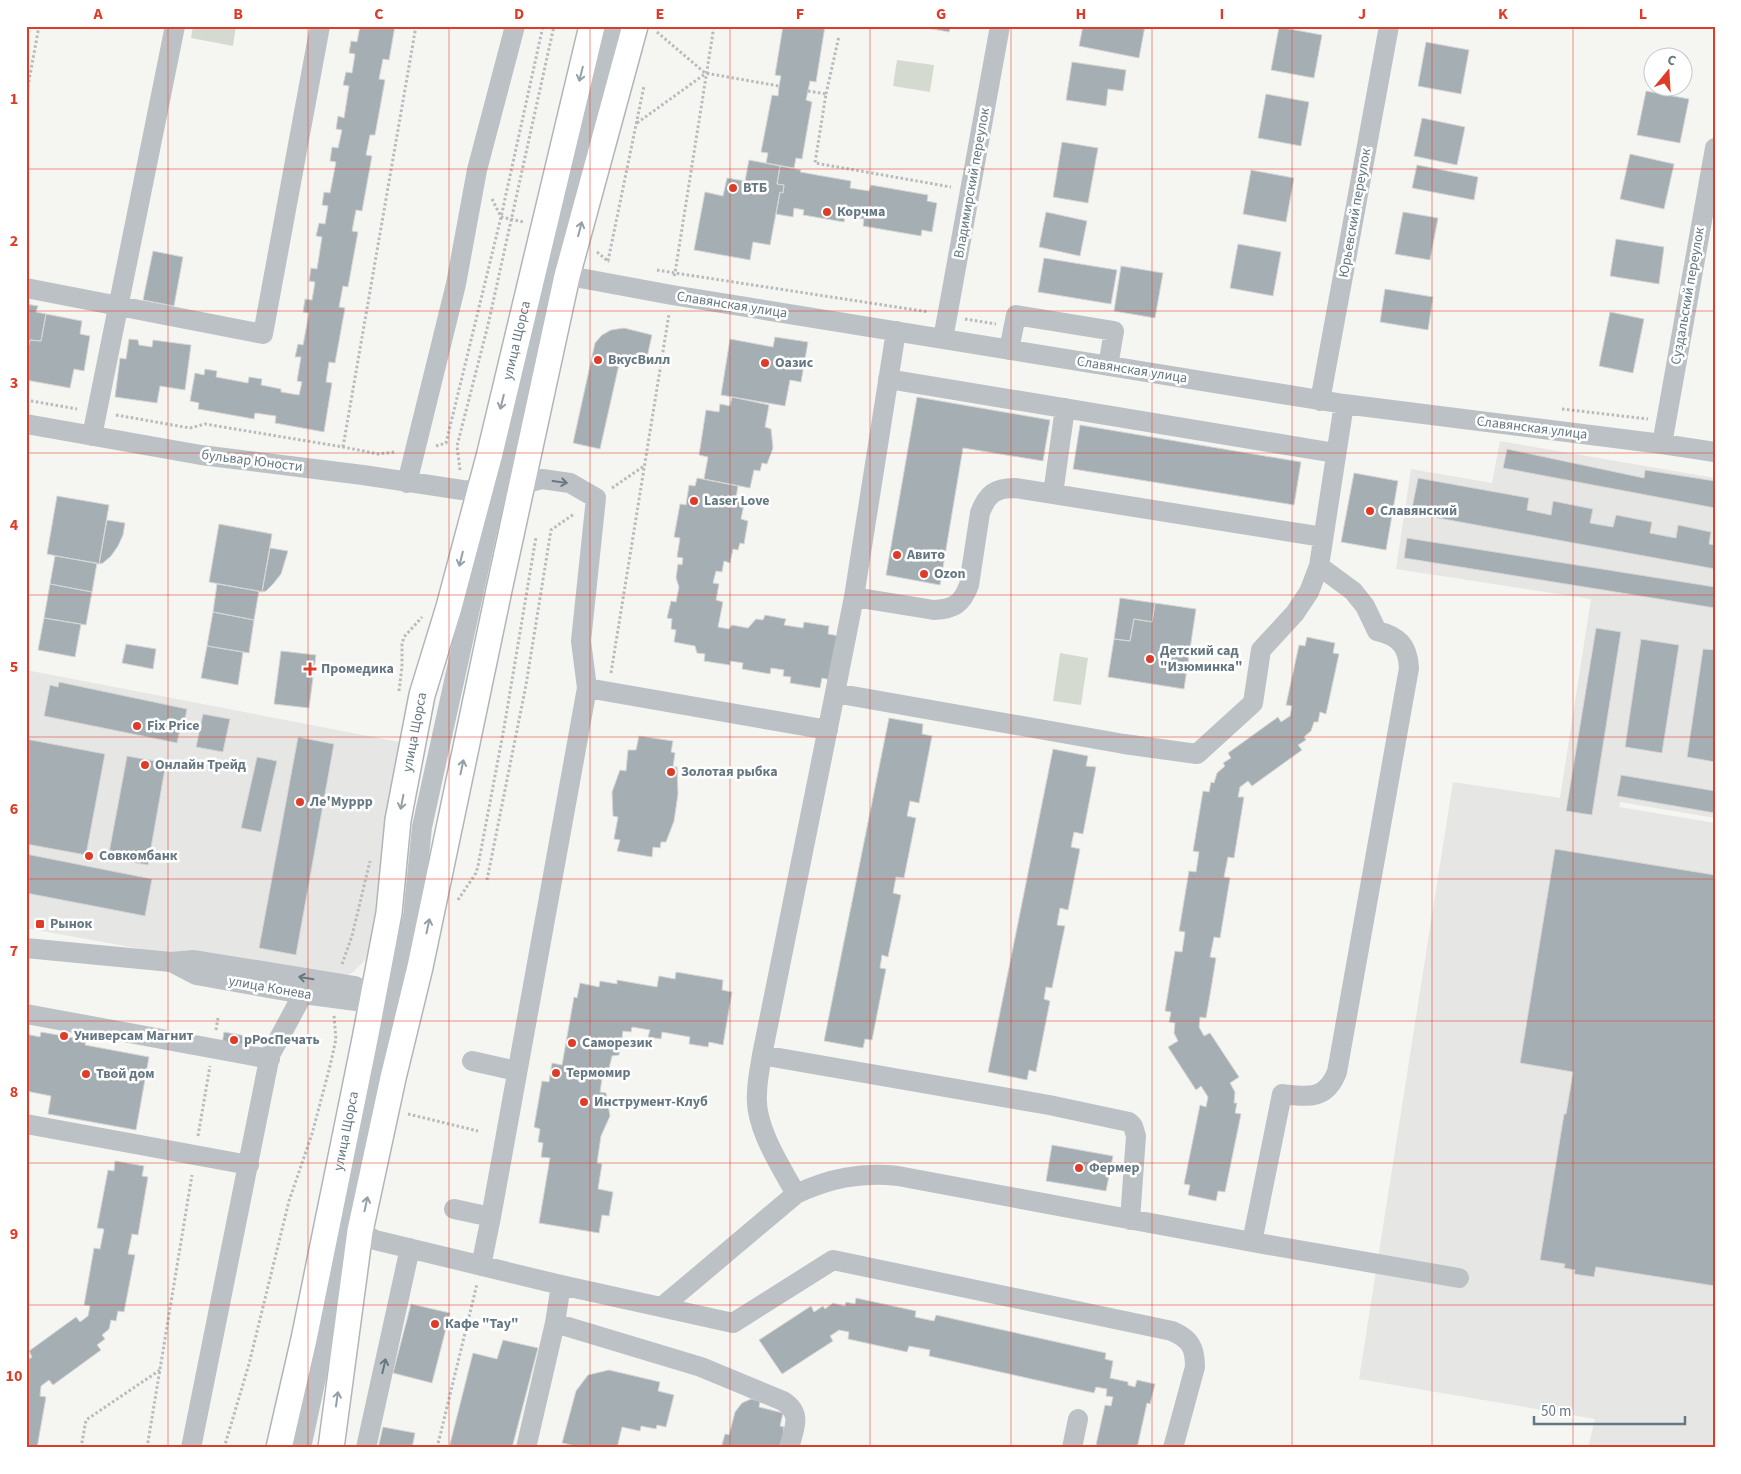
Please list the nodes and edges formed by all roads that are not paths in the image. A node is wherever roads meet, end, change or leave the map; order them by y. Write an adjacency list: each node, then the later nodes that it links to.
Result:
1 (175, 26): 13 (street)
2 (320, 26): 13 (street)
3 (515, 26): 28 (street)
4 (592, 26): 10 (main road, улица Щорса, one-way to 10)
5 (612, 26): 11 (street, улица Щорса)
6 (1000, 26): 16 (street, Владимирский переулок)
7 (1389, 26): 20 (street, Юрьевский переулок)
8 (649, 31): 11 (main road, улица Щорса, one-way to 8)
9 (1715, 148): 25 (street, Суздальский переулок)
10 (542, 236): 11 (street); 14 (main road, улица Щорса)
11 (559, 275): 14 (street); 15 (street, Славянская улица); 29 (main road, улица Щорса); 31 (street, улица Щорса)
12 (26, 288): 13 (street)
13 (118, 306): 24 (street)
14 (524, 309): 31 (main road, улица Щорса, one-way to 31)
15 (896, 331): 16 (street, Славянская улица); 19 (street)
16 (943, 339): 17 (street, Славянская улица)
17 (1009, 350): 18 (street, Славянская улица); 18 (street)
18 (1108, 366): 20 (street, Славянская улица)
19 (888, 379): 22 (street); 35 (street)
20 (1320, 401): 21 (street, Славянская улица)
21 (1344, 404): 25 (street, Славянская улица); 26 (street)
22 (1065, 408): 26 (street); 30 (street)
23 (26, 424): 24 (street, бульвар Юности)
24 (92, 436): 28 (street, бульвар Юности)
25 (1662, 444): 27 (street, Славянская улица)
26 (1335, 452): 32 (street)
27 (1715, 452)
28 (407, 483): 31 (street, бульвар Юности)
29 (522, 485): 31 (street, бульвар Юности); 33 (main road, улица Щорса); 36 (street, бульвар Юности, one-way to 36)
30 (1054, 494): 32 (street); 35 (street)
31 (490, 496): 33 (street); 43 (street, улица Щорса); 43 (main road, улица Щорса, one-way to 43)
32 (1323, 537): 34 (street)
33 (510, 538): 41 (main road, улица Щорса, one-way to 33)
34 (1318, 566): 37 (street); 59 (street)
35 (854, 597): 37 (street)
36 (587, 688): 38 (street); 51 (street)
37 (835, 693): 38 (street)
38 (828, 730): 48 (street)
39 (26, 948): 40 (street, улица Конева)
40 (171, 962): 42 (street, улица Конева); 43 (street, улица Конева, one-way to 40)
41 (420, 967): 43 (street); 47 (main road, улица Щорса)
42 (303, 994): 44 (street, улица Конева); 49 (street)
43 (377, 996): 44 (street, улица Конева); 46 (main road, улица Щорса); 47 (street); 69 (street, улица Щорса)
44 (337, 1000): 46 (street)
45 (26, 1014): 49 (street)
46 (366, 1039): 68 (main road, улица Щорса)
47 (403, 1041): 58 (main road, улица Щорса, one-way to 47)
48 (762, 1055): 54 (street); 57 (street)
49 (270, 1059): 53 (street)
50 (472, 1061): 51 (street)
51 (517, 1071): 56 (street)
52 (26, 1124): 53 (street)
53 (248, 1165): 67 (street)
54 (796, 1194): 57 (street); 64 (street)
55 (454, 1209): 56 (street)
56 (491, 1217): 61 (street)
57 (1130, 1220): 59 (street)
58 (360, 1231): 60 (street); 70 (main road, улица Щорса, one-way to 58)
59 (1252, 1242): 62 (street)
60 (410, 1248): 61 (street); 71 (street, one-way to 60)
61 (481, 1266): 63 (street)
62 (1459, 1278)
63 (561, 1285): 64 (street); 65 (street)
64 (663, 1306): 75 (street)
65 (555, 1323): 72 (street); 73 (street)
66 (1078, 1419): 74 (street)
67 (191, 1448)
68 (279, 1448)
69 (301, 1448)
70 (331, 1448)
71 (366, 1448)
72 (526, 1448)
73 (789, 1448)
74 (1072, 1448)
75 (1173, 1448)

